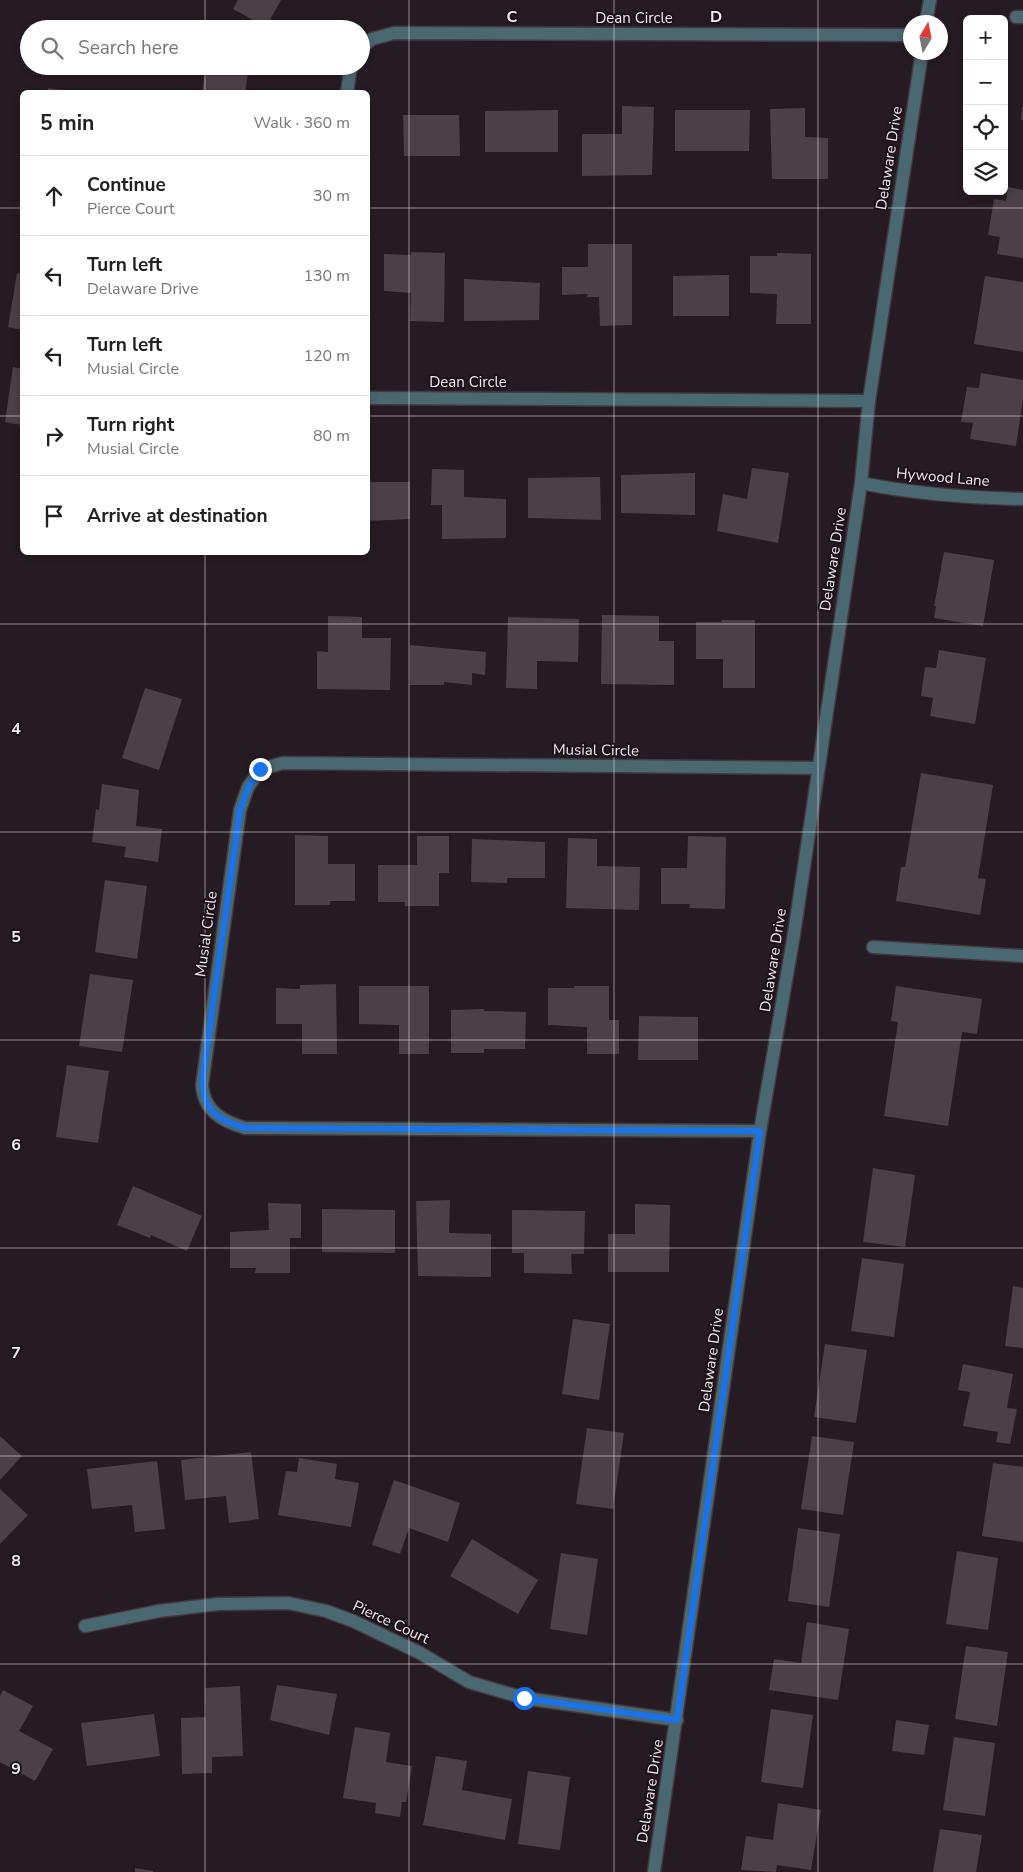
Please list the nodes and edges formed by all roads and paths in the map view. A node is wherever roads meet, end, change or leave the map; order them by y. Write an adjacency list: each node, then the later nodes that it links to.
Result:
1 (930, 0): 2 (street)
2 (927, 15)
3 (903, 34): 4 (street, Dean Circle)
4 (370, 41)
5 (921, 60): 9 (street, Delaware Drive)
6 (349, 75): 7 (street)
7 (346, 90)
8 (370, 398): 9 (street, Dean Circle)
9 (869, 402): 10 (street, Delaware Drive)
10 (861, 483): 11 (street, Hywood Lane); 12 (street, Delaware Drive)
11 (1023, 499)
12 (817, 768): 15 (street, Delaware Drive); 15 (street, Musial Circle)
13 (873, 947): 14 (street)
14 (1023, 956)
15 (760, 1131): 17 (street, Delaware Drive)
16 (85, 1626): 17 (street, Pierce Court)
17 (677, 1720): 18 (street, Delaware Drive)
18 (654, 1872)

